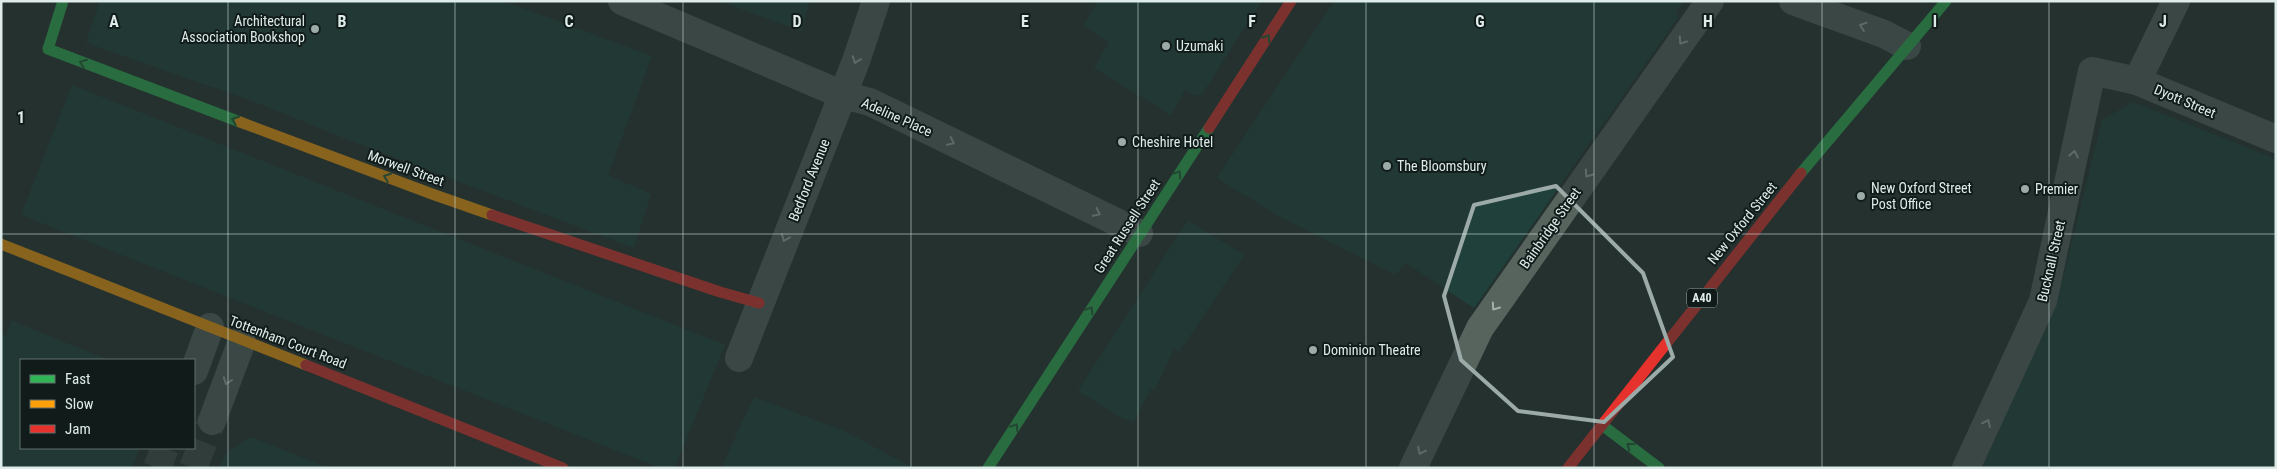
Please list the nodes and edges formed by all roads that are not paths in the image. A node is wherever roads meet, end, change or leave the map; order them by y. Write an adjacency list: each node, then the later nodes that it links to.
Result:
1 (63, 1): 16 (street, Morwell Street, one-way to 1)
2 (622, 1): 12 (street, Adeline Place)
3 (876, 1): 12 (street, Bedford Avenue, one-way to 12)
4 (1291, 1): 14 (street, Great Russell Street, one-way to 4)
5 (1710, 1): 25 (street, Bainbridge Street, one-way to 25)
6 (1793, 1): 9 (street, one-way to 6)
7 (1946, 1): 9 (street, New Oxford Street / A40)
8 (2176, 1): 11 (street)
9 (1907, 46): 22 (street, New Oxford Street / A40)
10 (2092, 71): 11 (street, Dyott Street); 28 (street, Bucknall Street, one-way to 10)
11 (2137, 81): 13 (street, Dyott Street)
12 (842, 95): 14 (street, Adeline Place, one-way to 14); 16 (street, Bedford Avenue, one-way to 16)
13 (2276, 139)
14 (1139, 233): 24 (street, Great Russell Street, one-way to 14)
15 (1, 244): 17 (street, Tottenham Court Road)
16 (759, 303): 19 (street, Bedford Avenue)
17 (210, 328): 18 (street, Tottenham Court Road); 20 (street)
18 (242, 341): 21 (street, one-way to 21); 23 (street, Tottenham Court Road)
19 (739, 358)
20 (195, 368)
21 (212, 421)
22 (1602, 425): 26 (street, New Oxford Street / A40); 27 (street, one-way to 22)
23 (563, 468)
24 (988, 468)
25 (1413, 468)
26 (1568, 468)
27 (1659, 468)
28 (1966, 468)

